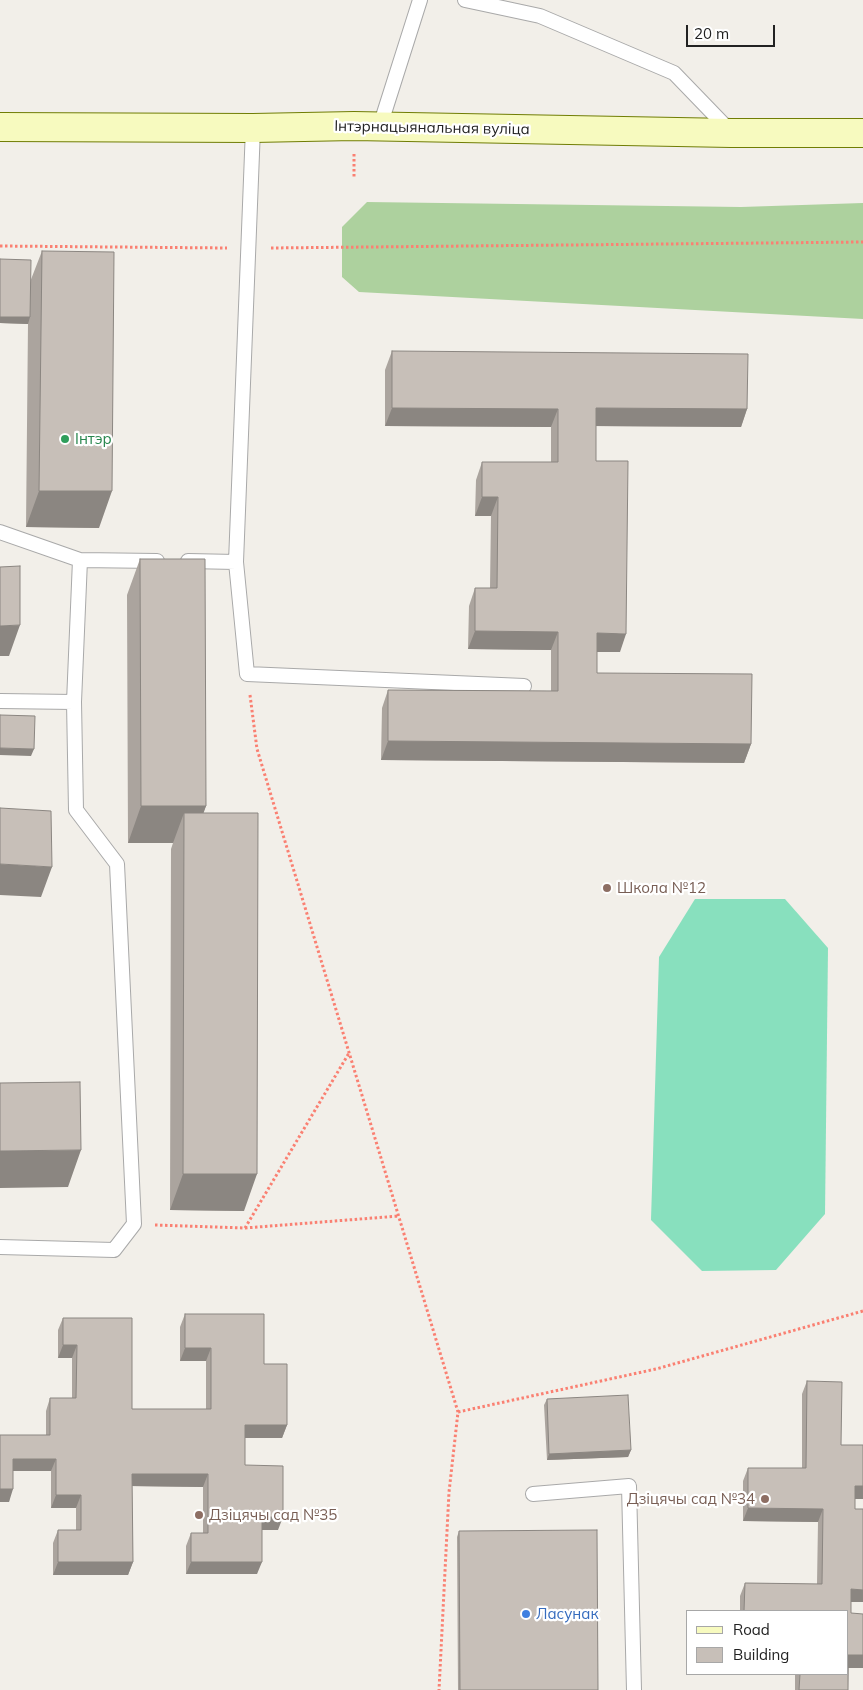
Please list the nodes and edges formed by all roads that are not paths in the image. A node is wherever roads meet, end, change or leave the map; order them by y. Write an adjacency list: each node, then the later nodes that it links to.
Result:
1 (420, 0): 3 (lane)
2 (465, 0): 6 (lane)
3 (380, 126): 5 (main road, Інтэрнацыянальная вуліца); 6 (main road, Інтэрнацыянальная вуліца)
4 (0, 127): 5 (main road, Інтэрнацыянальная вуліца)
5 (253, 128): 10 (lane)
6 (731, 133): 7 (main road, Інтэрнацыянальная вуліца)
7 (863, 133)
8 (0, 532): 9 (lane)
9 (80, 560): 10 (lane); 13 (lane)
10 (236, 562): 11 (lane)
11 (524, 686)
12 (0, 701): 13 (lane)
13 (74, 702): 14 (lane)
14 (0, 1247)
15 (534, 1494): 16 (lane)
16 (634, 1690)

